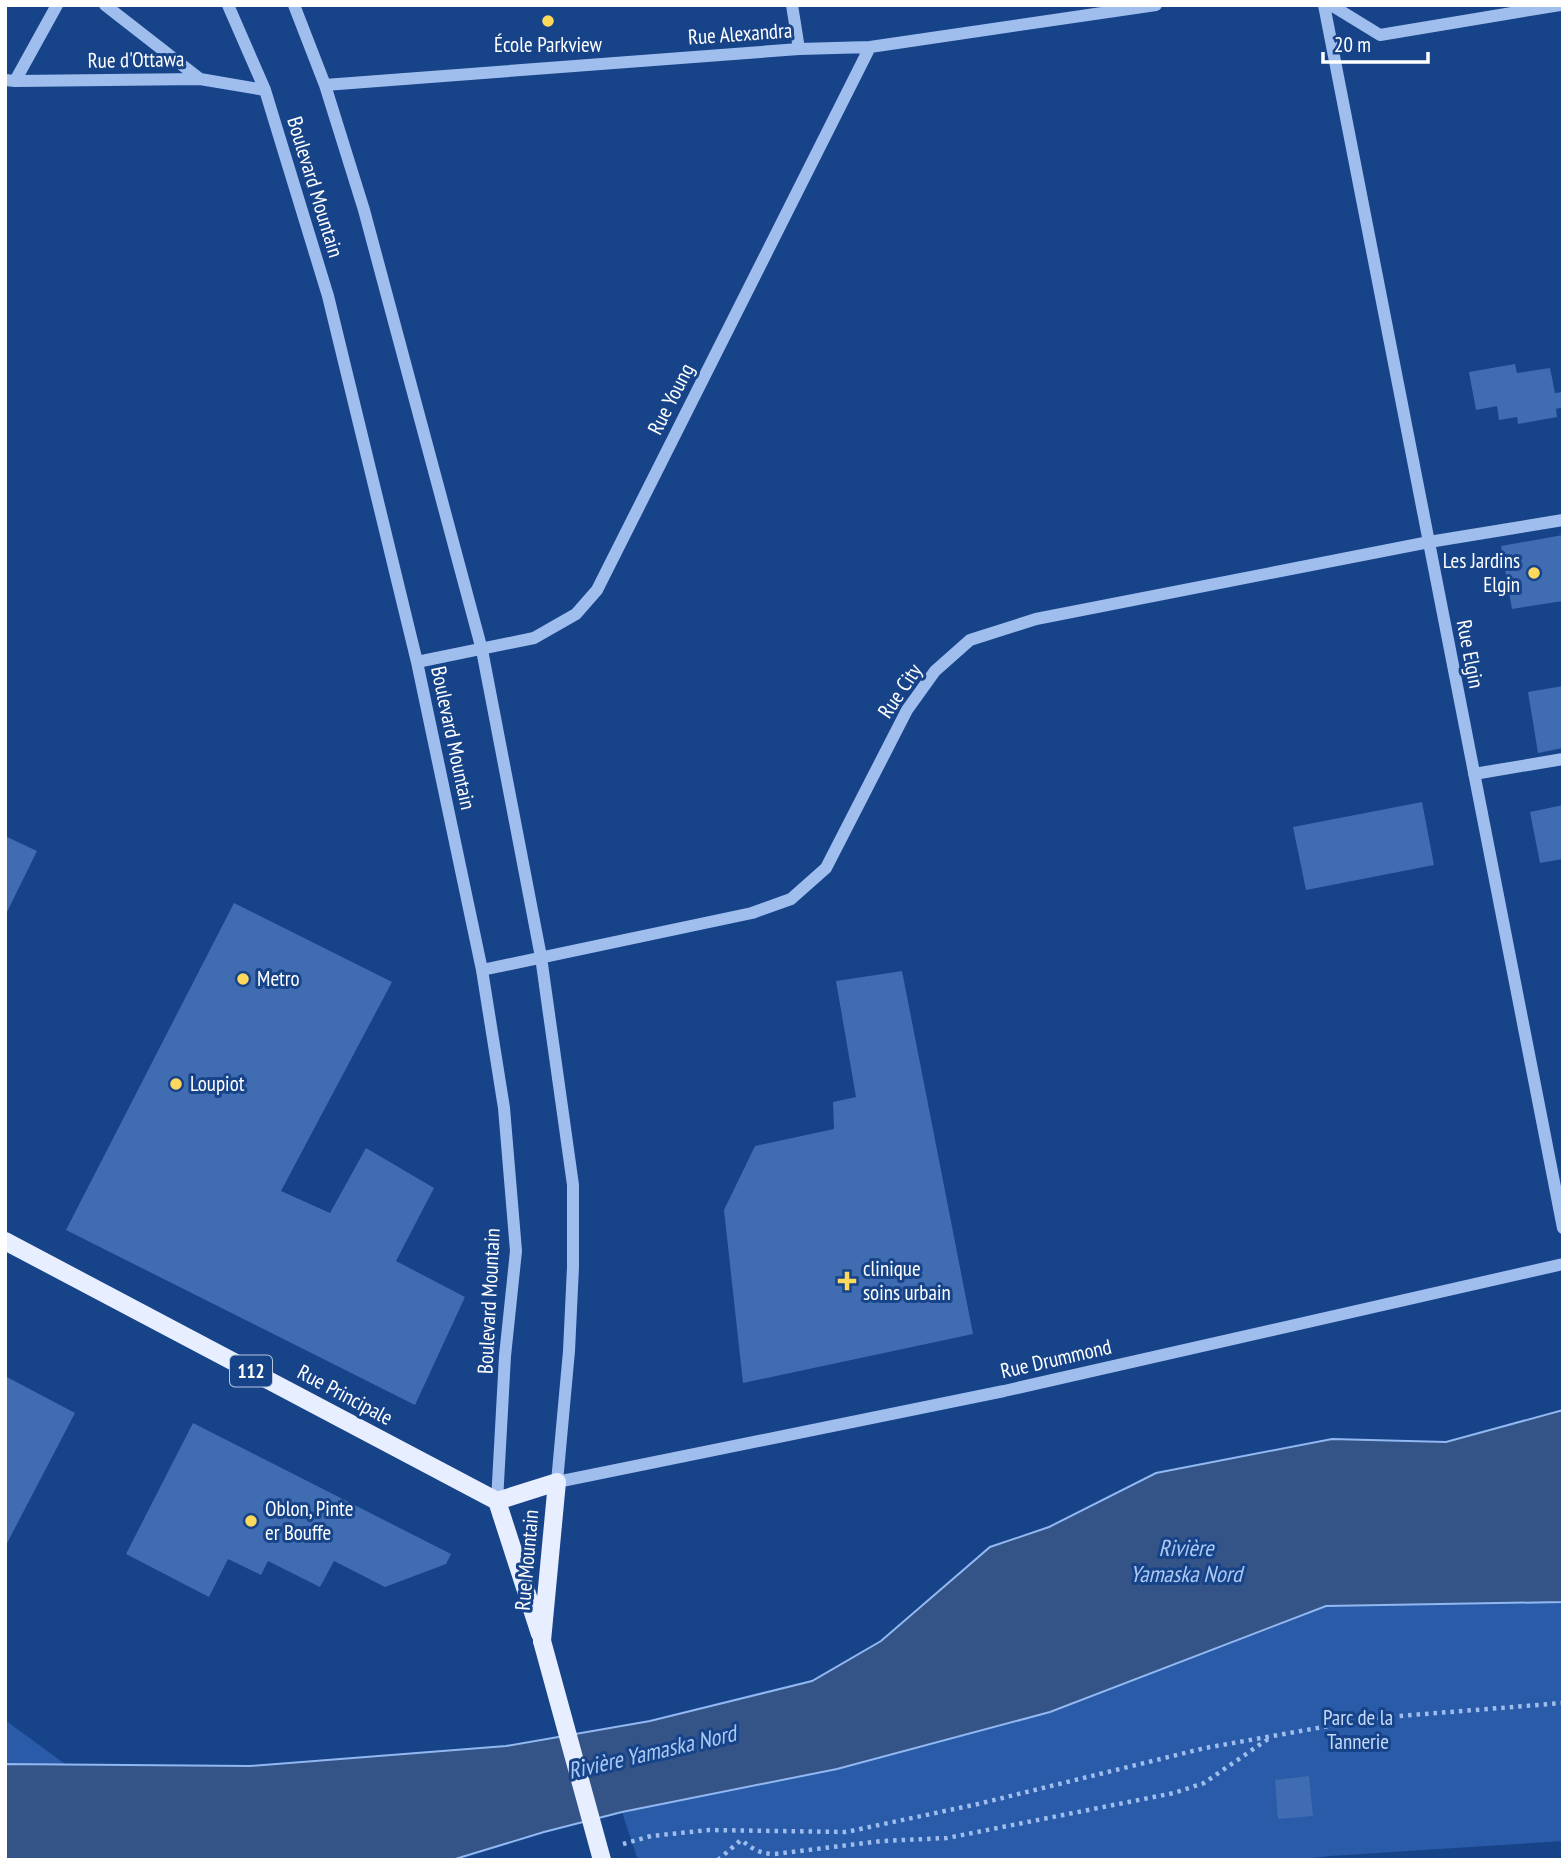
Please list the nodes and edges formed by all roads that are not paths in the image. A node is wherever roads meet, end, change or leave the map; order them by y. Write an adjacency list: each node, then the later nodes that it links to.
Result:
1 (57, 5): 13 (street)
2 (105, 5): 12 (street)
3 (228, 5): 15 (street, Boulevard Mountain)
4 (294, 5): 14 (street, Boulevard Mountain)
5 (792, 5): 11 (street)
6 (1156, 5): 10 (street, Rue Alexandra)
7 (1324, 5): 17 (street, Rue Elgin)
8 (1331, 5): 9 (street)
9 (1560, 5)
10 (870, 47): 11 (street, Rue Alexandra); 18 (street, Rue Young)
11 (799, 49): 14 (street, Rue Alexandra)
12 (200, 79): 13 (street, Rue d'Ottawa); 15 (street, Rue d'Ottawa)
13 (10, 80)
14 (325, 85): 18 (street, Boulevard Mountain)
15 (265, 90): 19 (street, Boulevard Mountain)
16 (1563, 520): 17 (street, Rue City)
17 (1429, 542): 21 (street, Rue Elgin); 22 (street, Rue City)
18 (482, 650): 19 (street, Rue Young); 22 (street, Boulevard Mountain)
19 (417, 662): 23 (street, Boulevard Mountain)
20 (1563, 758): 21 (street)
21 (1474, 774): 24 (street, Rue Elgin)
22 (541, 957): 23 (street, Rue City); 27 (street, Boulevard Mountain)
23 (482, 970): 28 (street, Boulevard Mountain)
24 (1563, 1228)
25 (5, 1241): 28 (main road, Rue Principale / 112)
26 (1563, 1264): 27 (street, Rue Drummond)
27 (557, 1482): 28 (main road); 29 (main road, Rue Mountain)
28 (498, 1501): 29 (main road, Rue Mountain)
29 (542, 1641): 30 (main road, Rue Mountain, bridge)
30 (607, 1854)

